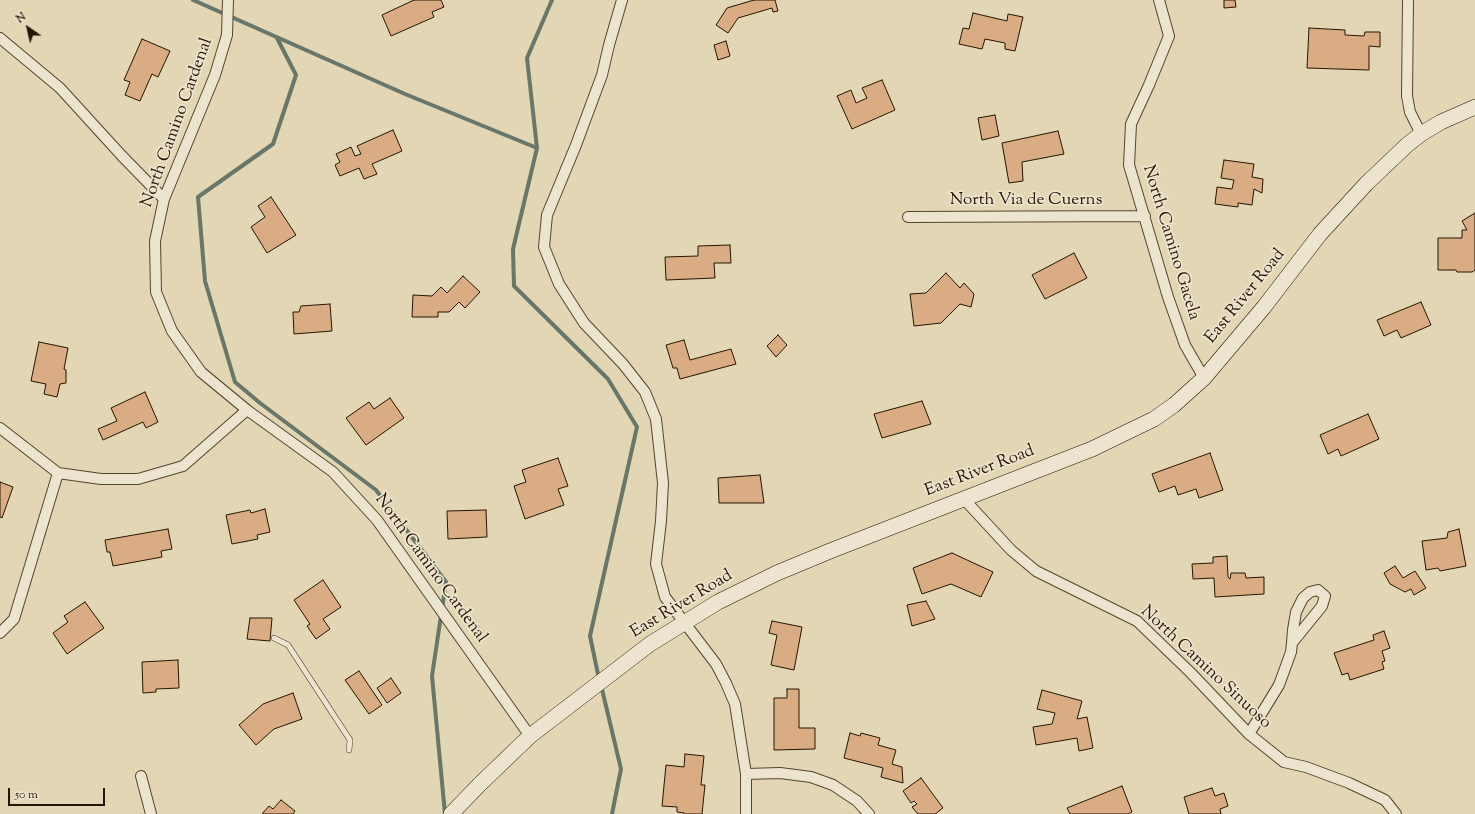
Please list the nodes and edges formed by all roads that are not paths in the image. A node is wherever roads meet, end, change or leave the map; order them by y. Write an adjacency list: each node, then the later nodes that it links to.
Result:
1 (228, 0): 8 (street, North Camino Cardenal)
2 (622, 0): 16 (street)
3 (1159, 0): 9 (street, North Camino Gacela)
4 (1408, 0): 7 (street)
5 (0, 38): 8 (street)
6 (1475, 107): 7 (street, East River Road)
7 (1422, 134): 11 (street, East River Road)
8 (164, 199): 12 (street, North Camino Cardenal)
9 (1145, 216): 10 (street, North Via de Cuerns); 11 (street, North Camino Gacela)
10 (908, 217)
11 (1204, 378): 15 (street, East River Road)
12 (246, 410): 14 (street); 21 (street, North Camino Cardenal)
13 (0, 428): 14 (street)
14 (58, 473): 17 (street)
15 (963, 498): 16 (street, East River Road); 20 (street, North Camino Sinuoso)
16 (685, 622): 21 (street, East River Road); 23 (street)
17 (0, 633)
18 (274, 638): 22 (lane)
19 (1292, 643): 19 (street); 20 (street)
20 (1250, 734): 29 (street, North Camino Sinuoso)
21 (530, 736): 26 (street, East River Road)
22 (348, 750)
23 (746, 774): 27 (street); 28 (street)
24 (142, 776): 25 (street)
25 (151, 814)
26 (450, 814)
27 (746, 814)
28 (869, 814)
29 (1396, 814)

